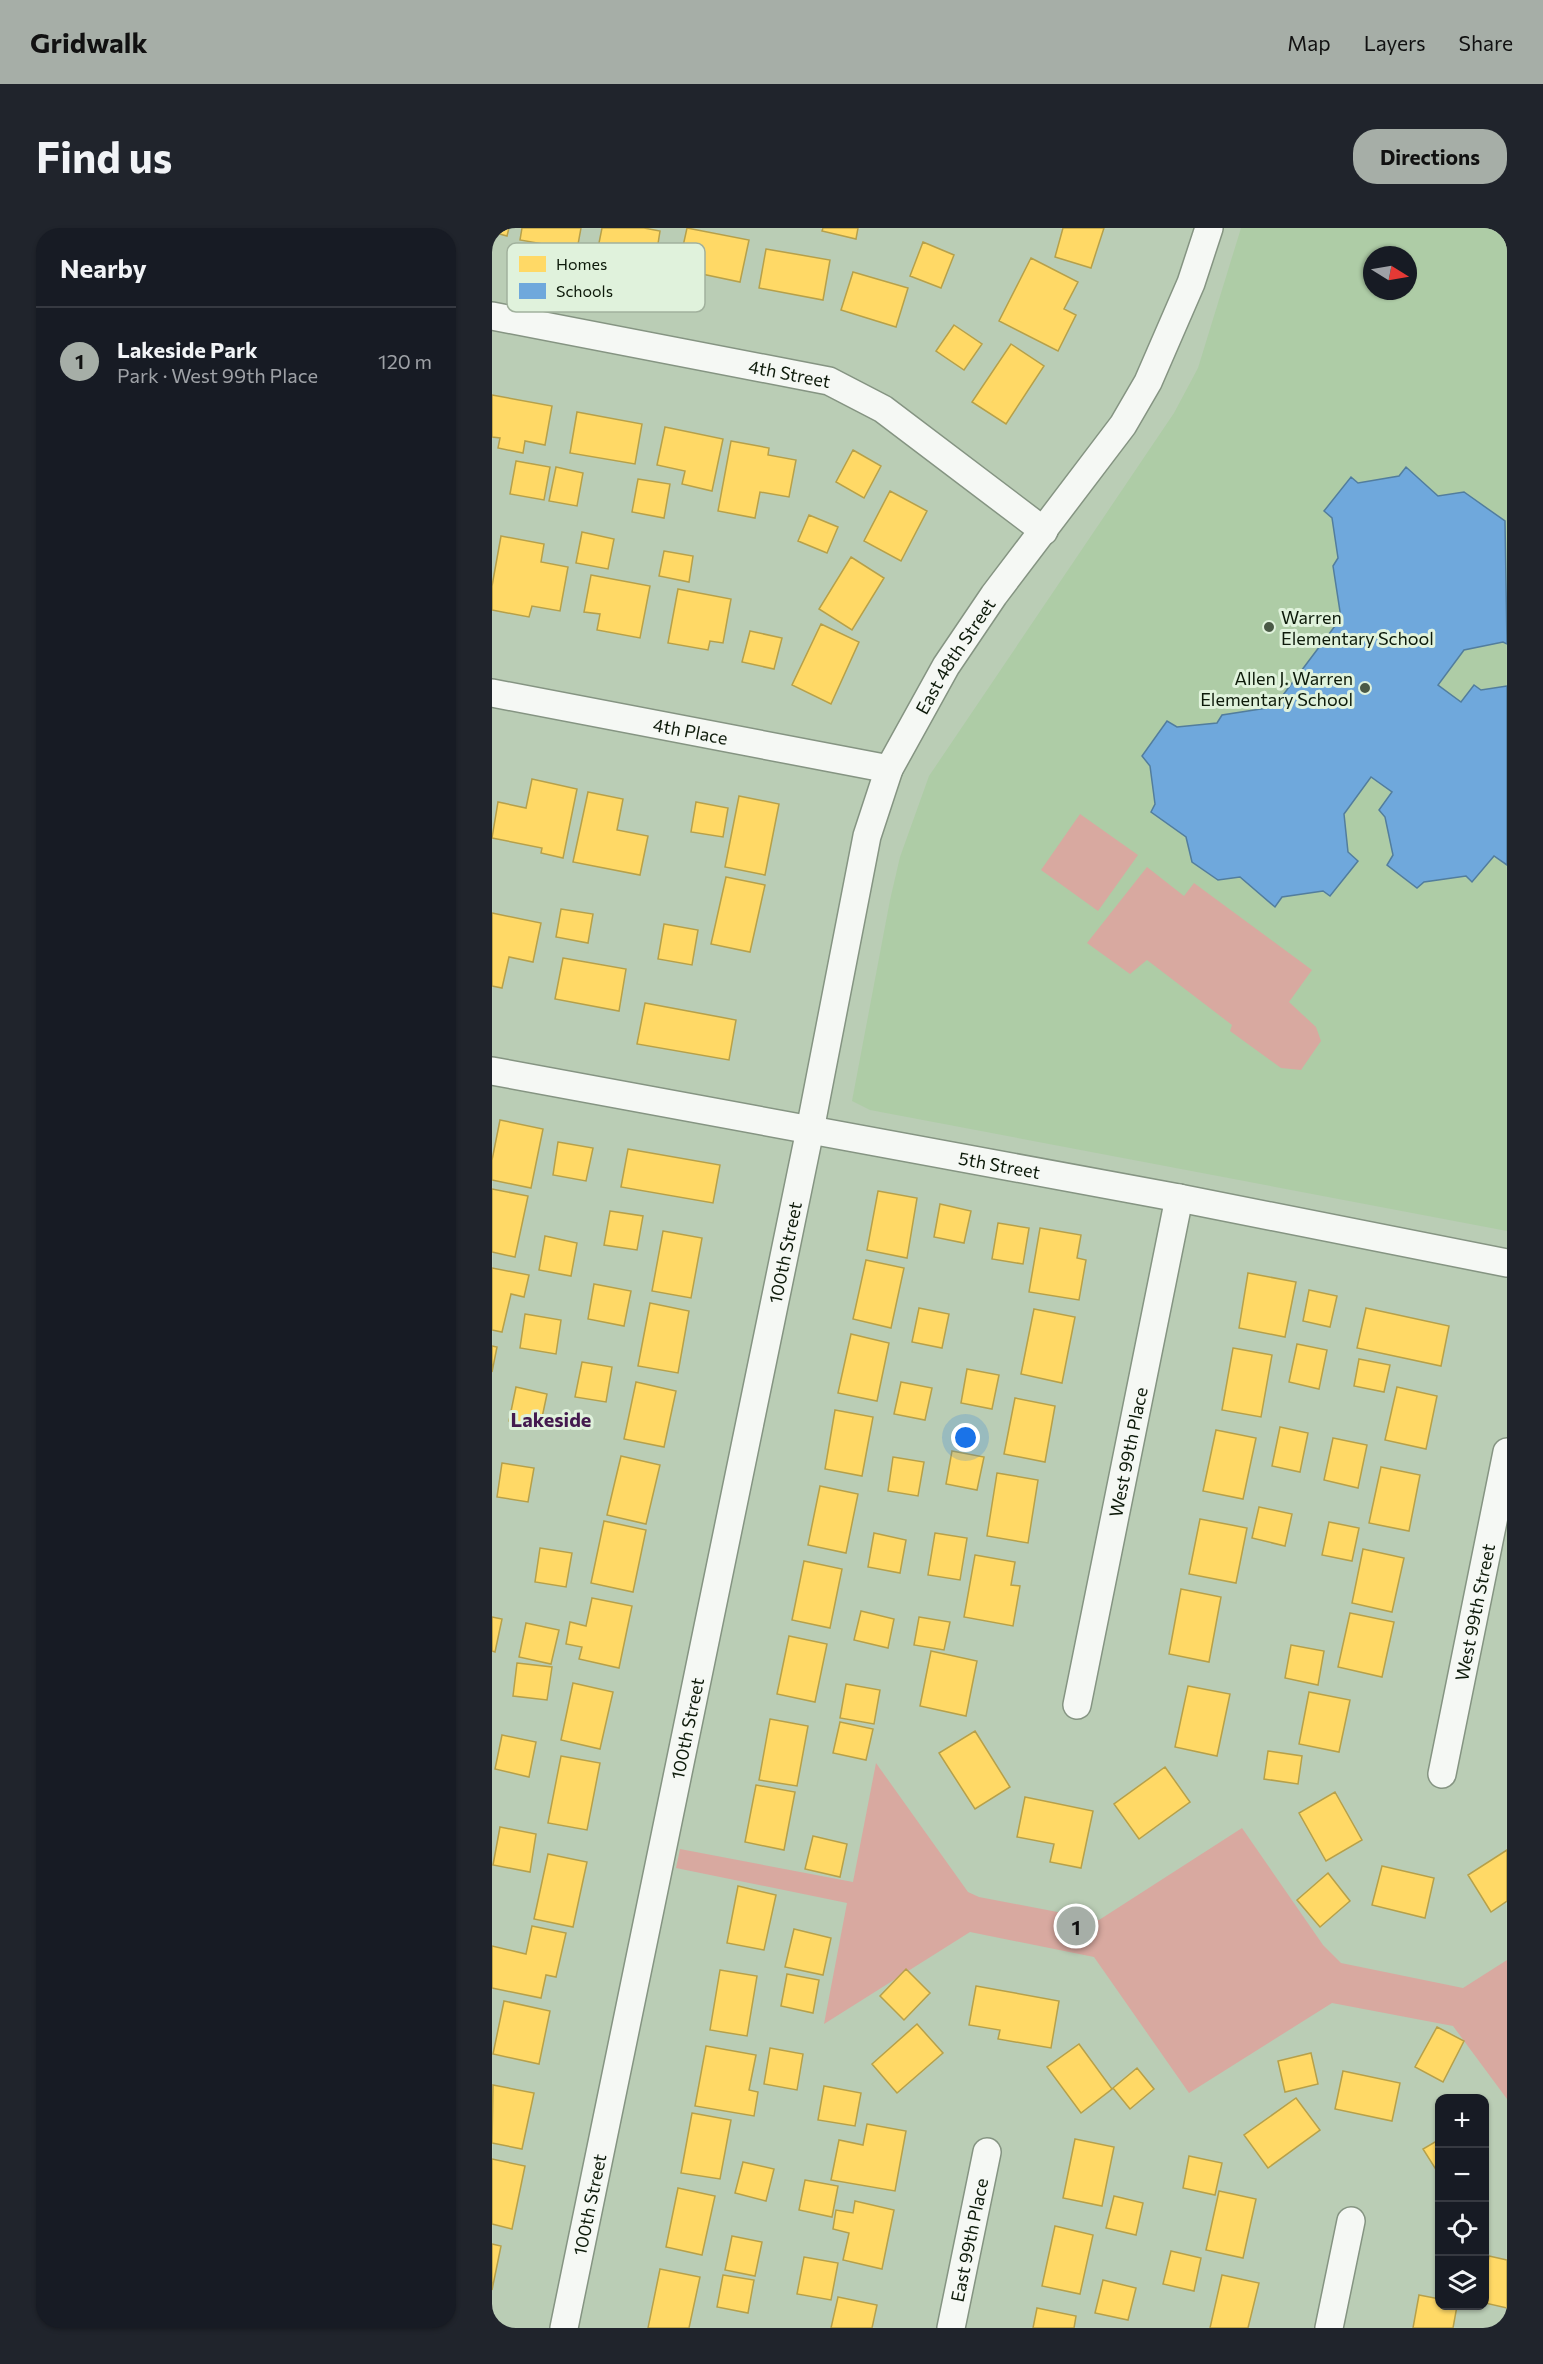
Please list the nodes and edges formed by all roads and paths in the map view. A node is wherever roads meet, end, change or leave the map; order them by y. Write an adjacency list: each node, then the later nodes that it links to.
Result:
1 (1209, 228): 3 (street, East 48th Street)
2 (492, 316): 3 (street, 4th Street)
3 (1044, 531): 5 (street, East 48th Street)
4 (492, 693): 5 (street, 4th Place)
5 (889, 768): 7 (street, East 48th Street)
6 (492, 1071): 7 (street, 5th Street)
7 (810, 1130): 8 (street, 5th Street); 15 (street, 100th Street)
8 (1179, 1198): 9 (street, 5th Street); 11 (street, West 99th Place)
9 (1507, 1263)
10 (1507, 1452): 12 (street, West 99th Street)
11 (1077, 1705)
12 (1442, 1774)
13 (987, 2152): 16 (street, East 99th Place)
14 (1351, 2222): 17 (street)
15 (564, 2328)
16 (951, 2328)
17 (1329, 2328)

